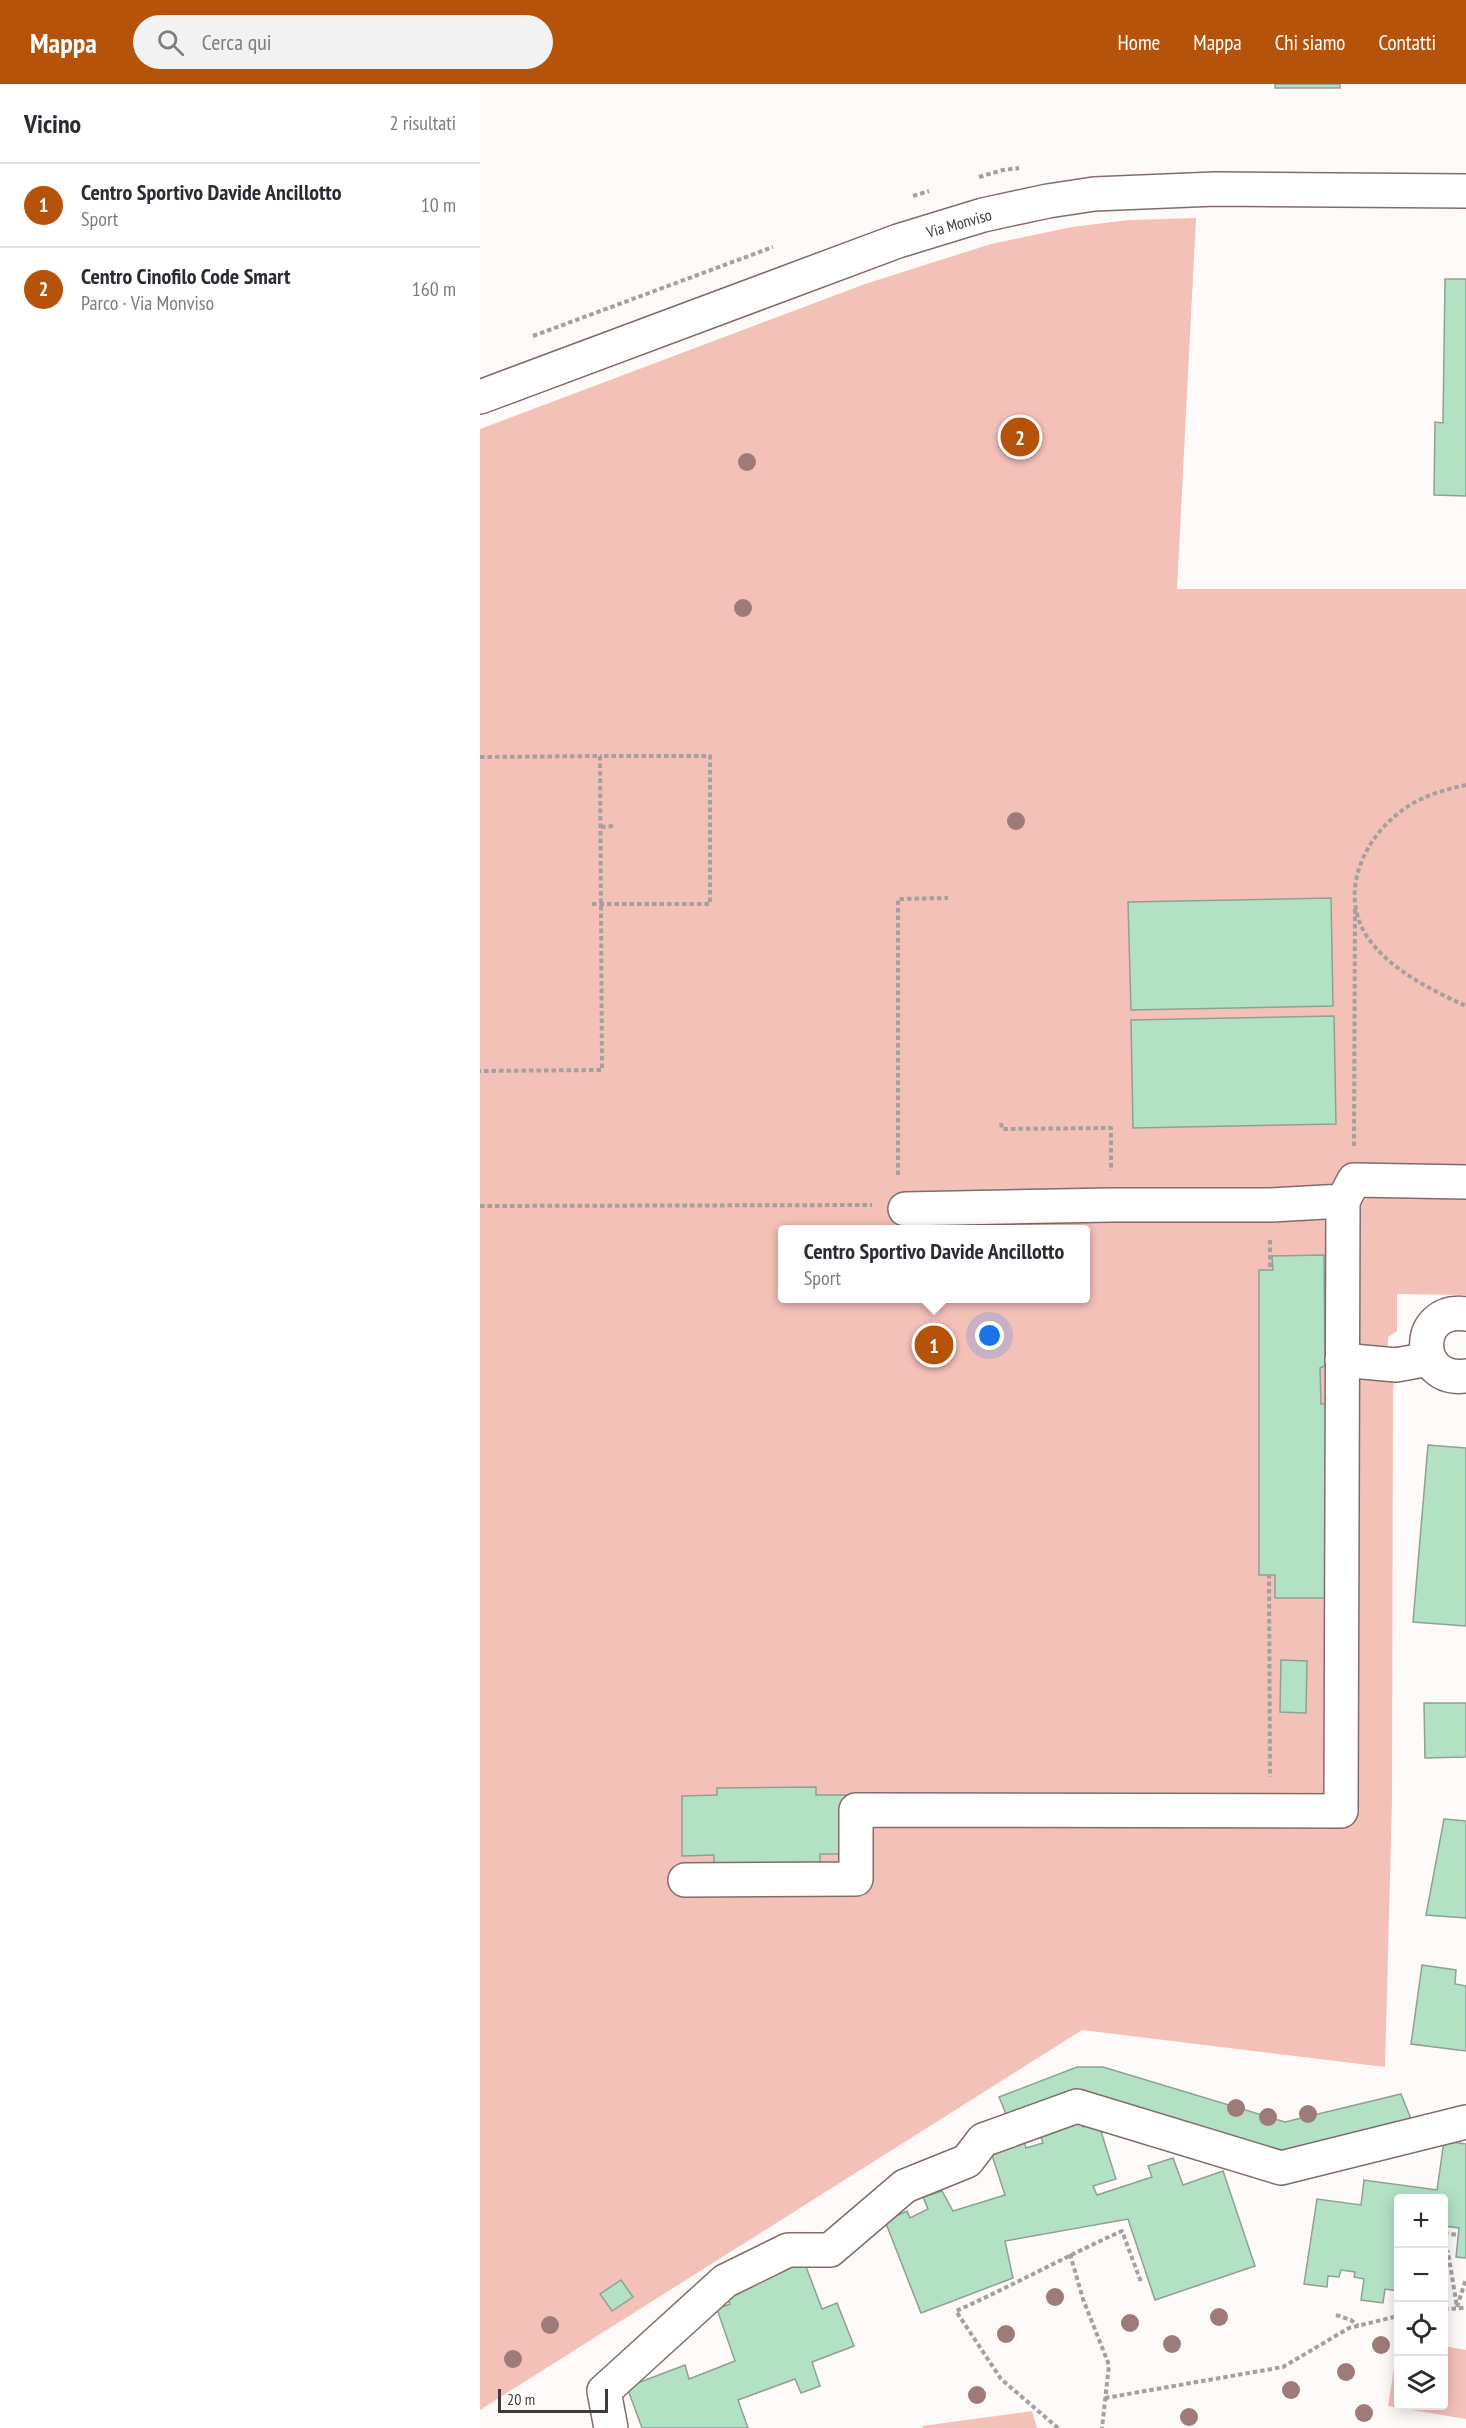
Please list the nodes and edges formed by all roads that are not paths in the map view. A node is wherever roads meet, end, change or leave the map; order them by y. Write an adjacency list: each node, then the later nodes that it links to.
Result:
1 (1466, 191): 2 (street, Via Monviso)
2 (480, 397)
3 (1466, 1182): 4 (street)
4 (1348, 1190): 5 (street); 8 (street)
5 (902, 1207)
6 (1466, 1314): 7 (street)
7 (1429, 1359): 8 (street); 9 (street)
8 (1342, 1360): 10 (street)
9 (1466, 1376)
10 (685, 1880)
11 (1466, 2122): 12 (street)
12 (610, 2428)

